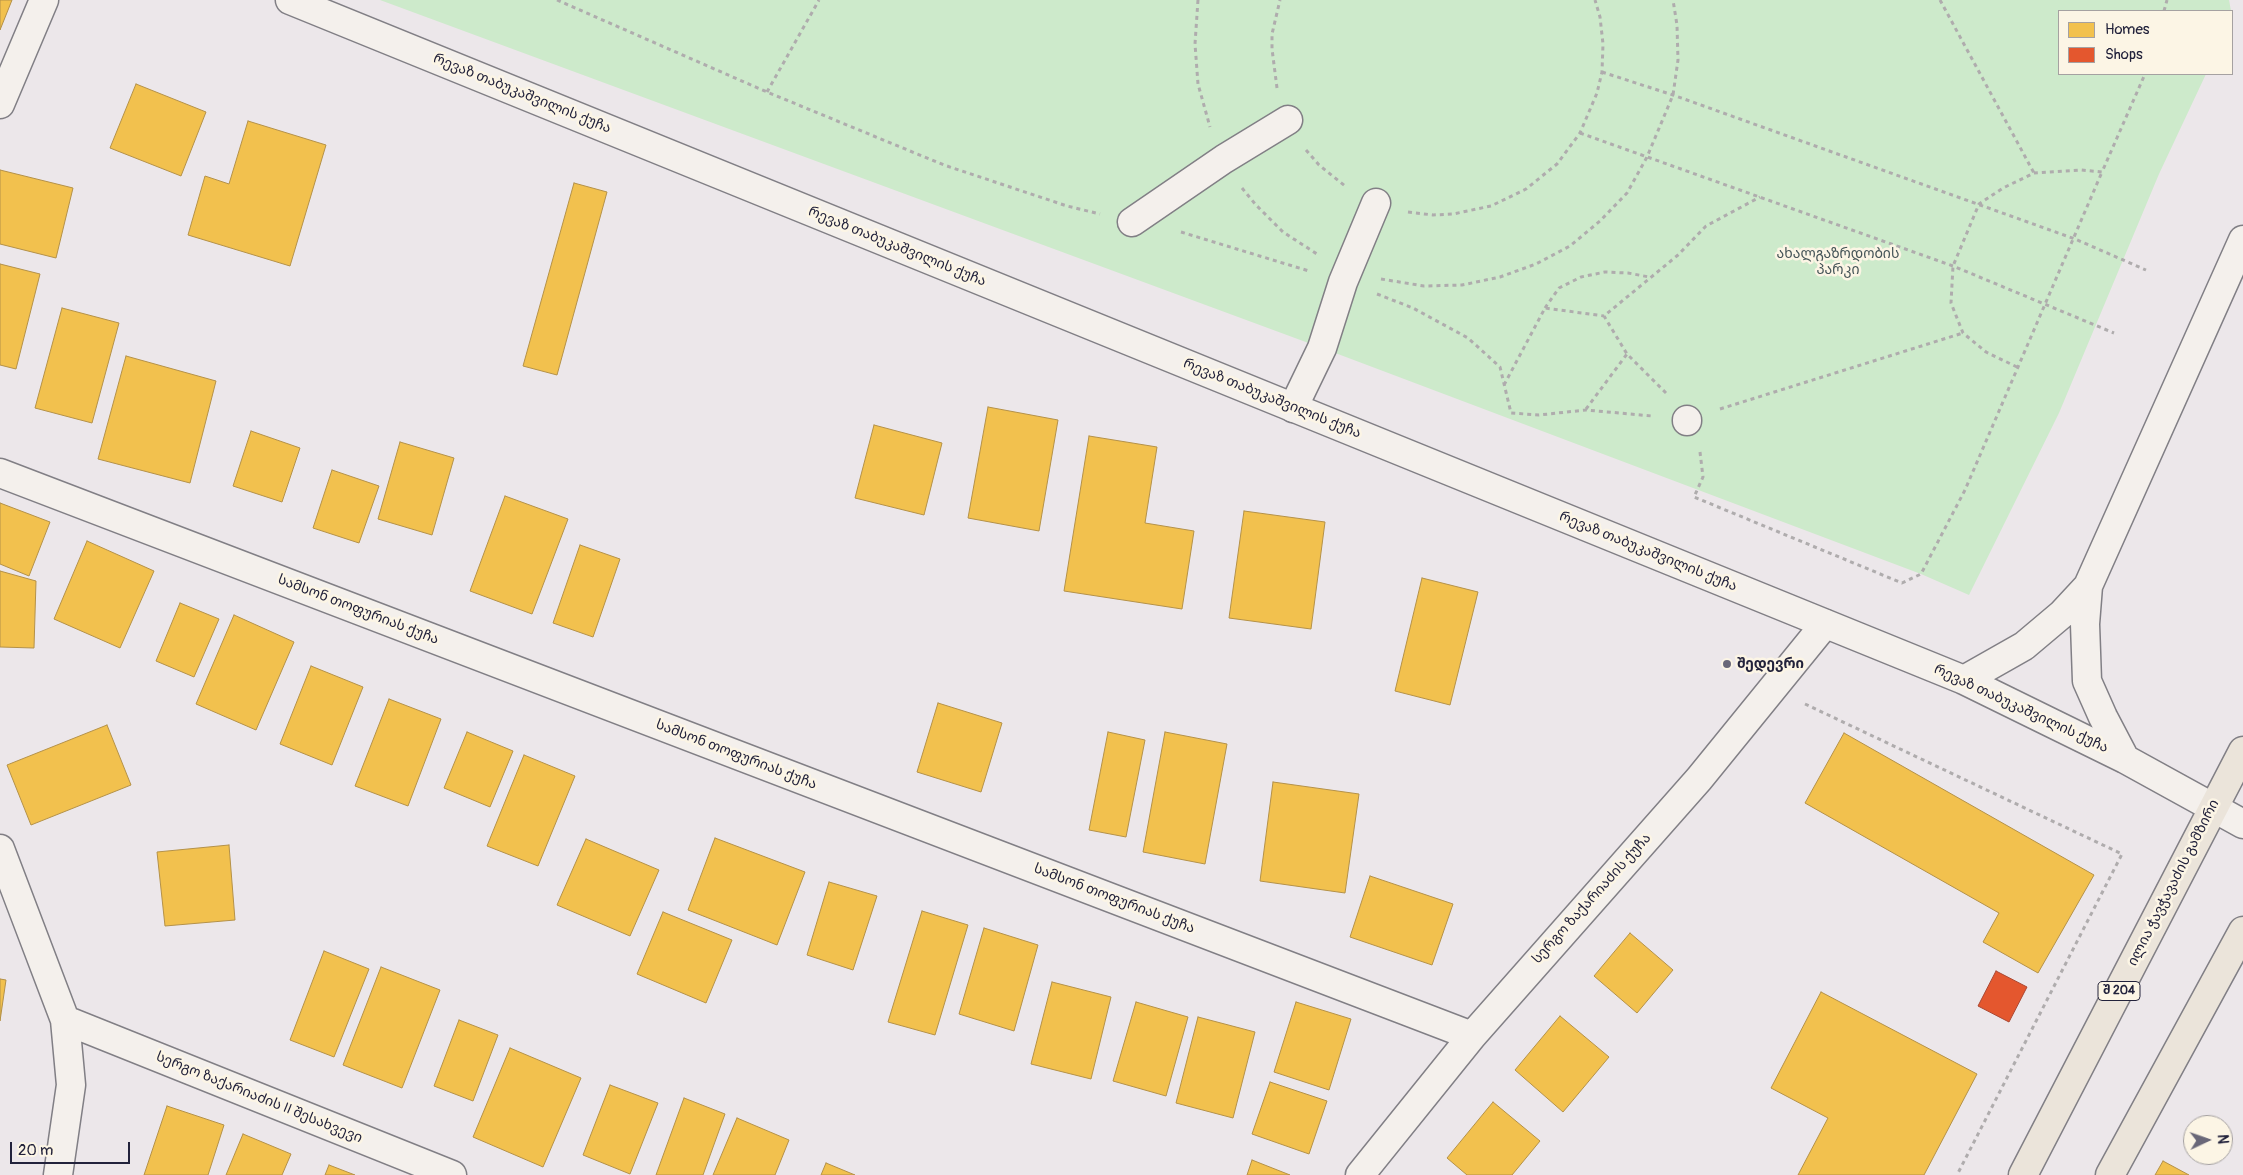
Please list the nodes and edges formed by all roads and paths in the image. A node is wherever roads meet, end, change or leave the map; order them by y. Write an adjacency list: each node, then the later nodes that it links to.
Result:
1 (44, 0): 13 (street)
2 (290, 0): 37 (street, რევაზ თაბუკაშვილის ქუჩა)
3 (819, 0): 11 (path)
4 (1198, 0): 17 (path)
5 (1280, 0): 14 (path)
6 (1595, 0): 9 (path)
7 (1673, 0): 12 (path)
8 (1940, 0): 19 (path)
9 (1602, 72): 12 (path); 15 (path)
10 (2146, 75): 18 (path)
11 (767, 92)
12 (1673, 95): 16 (path); 22 (path)
13 (0, 104)
14 (1288, 120): 17 (street); 21 (path)
15 (1580, 133): 16 (path); 21 (path)
16 (1648, 157): 20 (path); 27 (path)
17 (1224, 159): 23 (street); 27 (path)
18 (2102, 172): 19 (path); 24 (path)
19 (2034, 174): 22 (path)
20 (1760, 197): 26 (path); 29 (path)
21 (1376, 202): 27 (street)
22 (1979, 204): 24 (path); 26 (path)
23 (1132, 222)
24 (2075, 239): 28 (path); 30 (path)
25 (2243, 240): 40 (street)
26 (1953, 266): 30 (path); 33 (path)
27 (1348, 270): 37 (street)
28 (2146, 270)
29 (1650, 278): 31 (path); 32 (path)
30 (2046, 304): 33 (path); 34 (path)
31 (1545, 308): 32 (path); 36 (path)
32 (1604, 316): 35 (path)
33 (1963, 333): 35 (path)
34 (2114, 333)
35 (1627, 354): 38 (path)
36 (1504, 385)
37 (1293, 408): 41 (street, რევაზ თაბუკაშვილის ქუჩა)
38 (1586, 410)
39 (0, 473): 51 (street, სამსონ თოფურიას ქუჩა)
40 (2088, 586): 42 (street); 45 (street)
41 (1825, 624): 42 (street, რევაზ თაბუკაშვილის ქუჩა); 43 (street, სერგო ზაქარიაძის ქუჩა)
42 (1964, 680): 45 (street, რევაზ თაბუკაშვილის ქუჩა)
43 (1772, 688): 51 (street, სერგო ზაქარიაძის ქუჩა); 55 (path)
44 (2243, 751): 46 (main road, ილია ჭავჭავაძის გამზირი / შ 204)
45 (2125, 759): 46 (street, რევაზ თაბუკაშვილის ქუჩა)
46 (2214, 806): 47 (street, რევაზ თაბუკაშვილის ქუჩა); 56 (main road, ილია ჭავჭავაძის გამზირი / შ 204)
47 (2243, 824)
48 (0, 849): 50 (street)
49 (2243, 931): 57 (main road)
50 (65, 1020): 52 (street); 53 (street, სერგო ზაქარიაძის II შესახვევი)
51 (1472, 1036): 54 (street, სერგო ზაქარიაძის ქუჩა)
52 (58, 1175)
53 (452, 1175)
54 (1360, 1175)
55 (1957, 1175)
56 (2023, 1175)
57 (2110, 1175)

